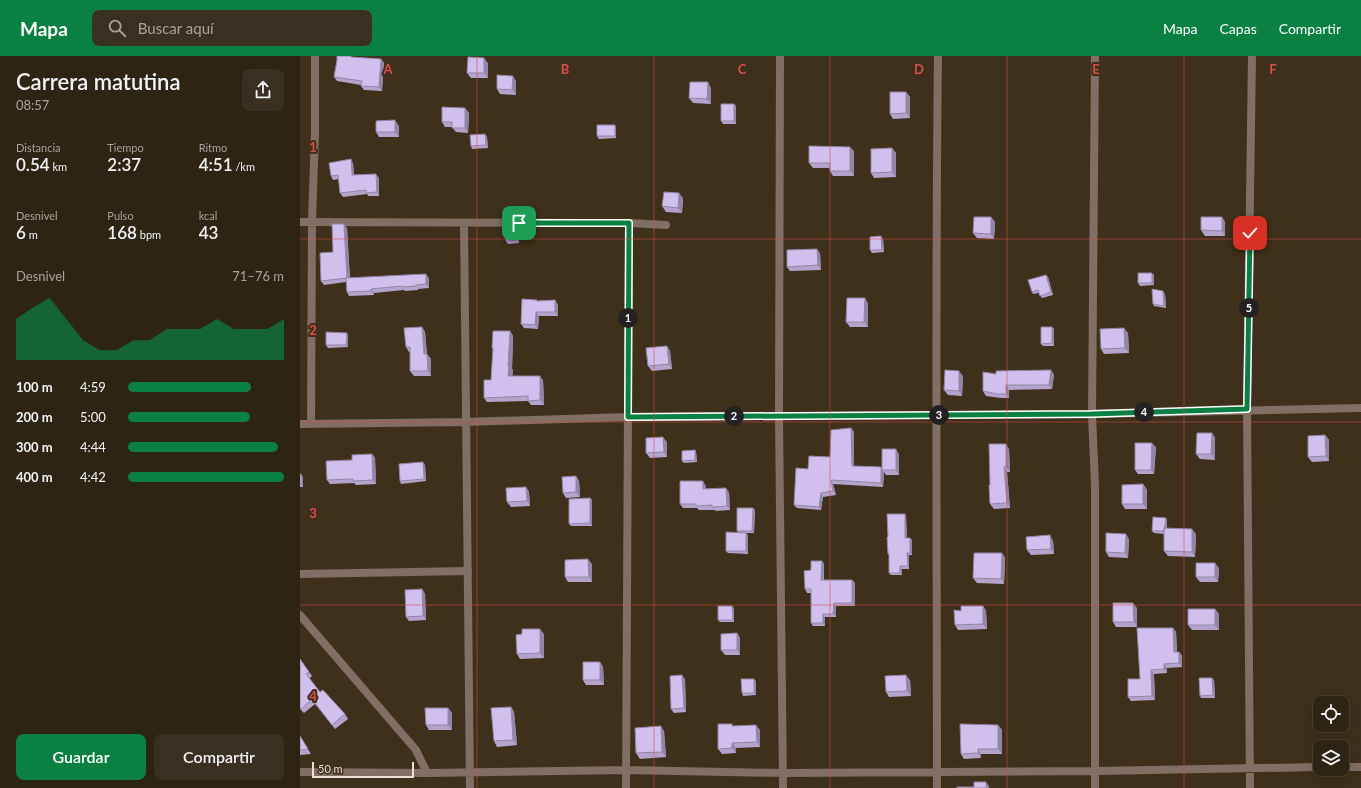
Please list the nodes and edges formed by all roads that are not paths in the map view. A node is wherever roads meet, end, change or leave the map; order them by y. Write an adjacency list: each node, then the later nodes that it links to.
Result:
1 (315, 56): 7 (street)
2 (780, 56): 15 (street)
3 (938, 56): 14 (street)
4 (1095, 56): 13 (street)
5 (1252, 56): 12 (street)
6 (300, 222): 7 (street)
7 (312, 222): 8 (street); 19 (street)
8 (464, 222): 9 (street); 17 (street)
9 (629, 223): 10 (street); 16 (street)
10 (666, 225)
11 (1361, 408): 12 (street)
12 (1247, 409): 13 (street); 26 (street)
13 (1092, 414): 14 (street); 28 (street)
14 (936, 415): 15 (street); 29 (street)
15 (779, 416): 16 (street); 33 (street)
16 (628, 417): 17 (street); 27 (street)
17 (466, 422): 19 (street); 20 (street)
18 (300, 424): 19 (street)
19 (311, 424)
20 (468, 571): 21 (street); 31 (street)
21 (300, 574)
22 (300, 615): 32 (street)
23 (1313, 767): 26 (street)
24 (1349, 767): 25 (street)
25 (1361, 767)
26 (1251, 768): 28 (street); 39 (street)
27 (625, 770): 31 (street); 33 (street); 35 (street)
28 (1096, 770): 29 (street); 38 (street)
29 (937, 771): 33 (street); 37 (street)
30 (300, 772): 32 (street)
31 (470, 772): 32 (street); 34 (street)
32 (427, 773)
33 (783, 773): 36 (street)
34 (470, 788)
35 (626, 788)
36 (783, 788)
37 (937, 788)
38 (1095, 788)
39 (1250, 788)

